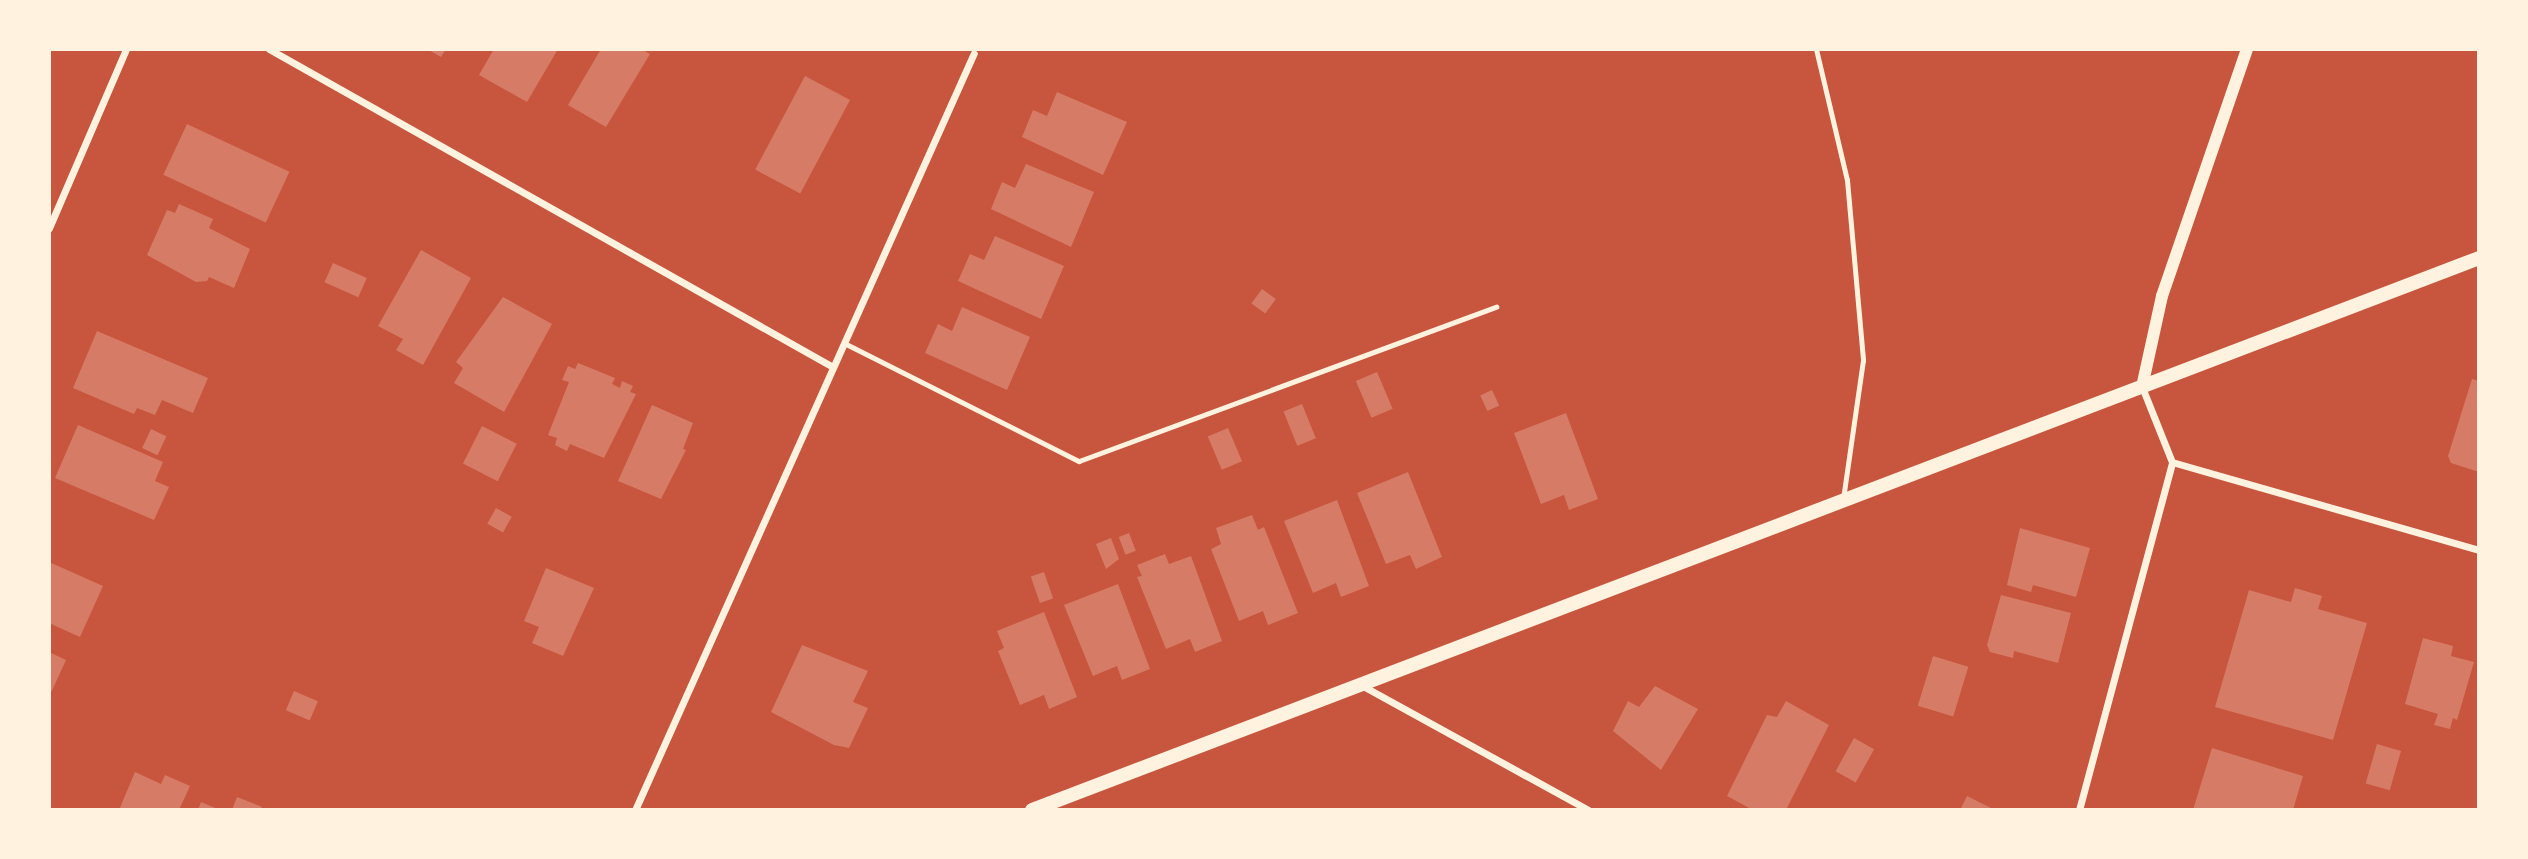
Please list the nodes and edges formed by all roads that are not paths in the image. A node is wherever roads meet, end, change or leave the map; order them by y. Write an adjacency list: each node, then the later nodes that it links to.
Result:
1 (126, 49): 6 (street)
2 (269, 49): 10 (street)
3 (1816, 49): 13 (lane)
4 (2247, 49): 11 (street)
5 (974, 53): 9 (street)
6 (49, 228)
7 (2479, 258): 11 (main road)
8 (1496, 307): 9 (lane)
9 (844, 344): 10 (street)
10 (833, 367): 16 (street)
11 (2142, 387): 12 (street); 13 (main road)
12 (2172, 462): 14 (street); 19 (street)
13 (1843, 501): 15 (main road)
14 (2479, 551)
15 (1360, 685): 17 (main road); 18 (street)
16 (635, 810)
17 (1032, 810)
18 (1588, 810)
19 (2079, 810)

